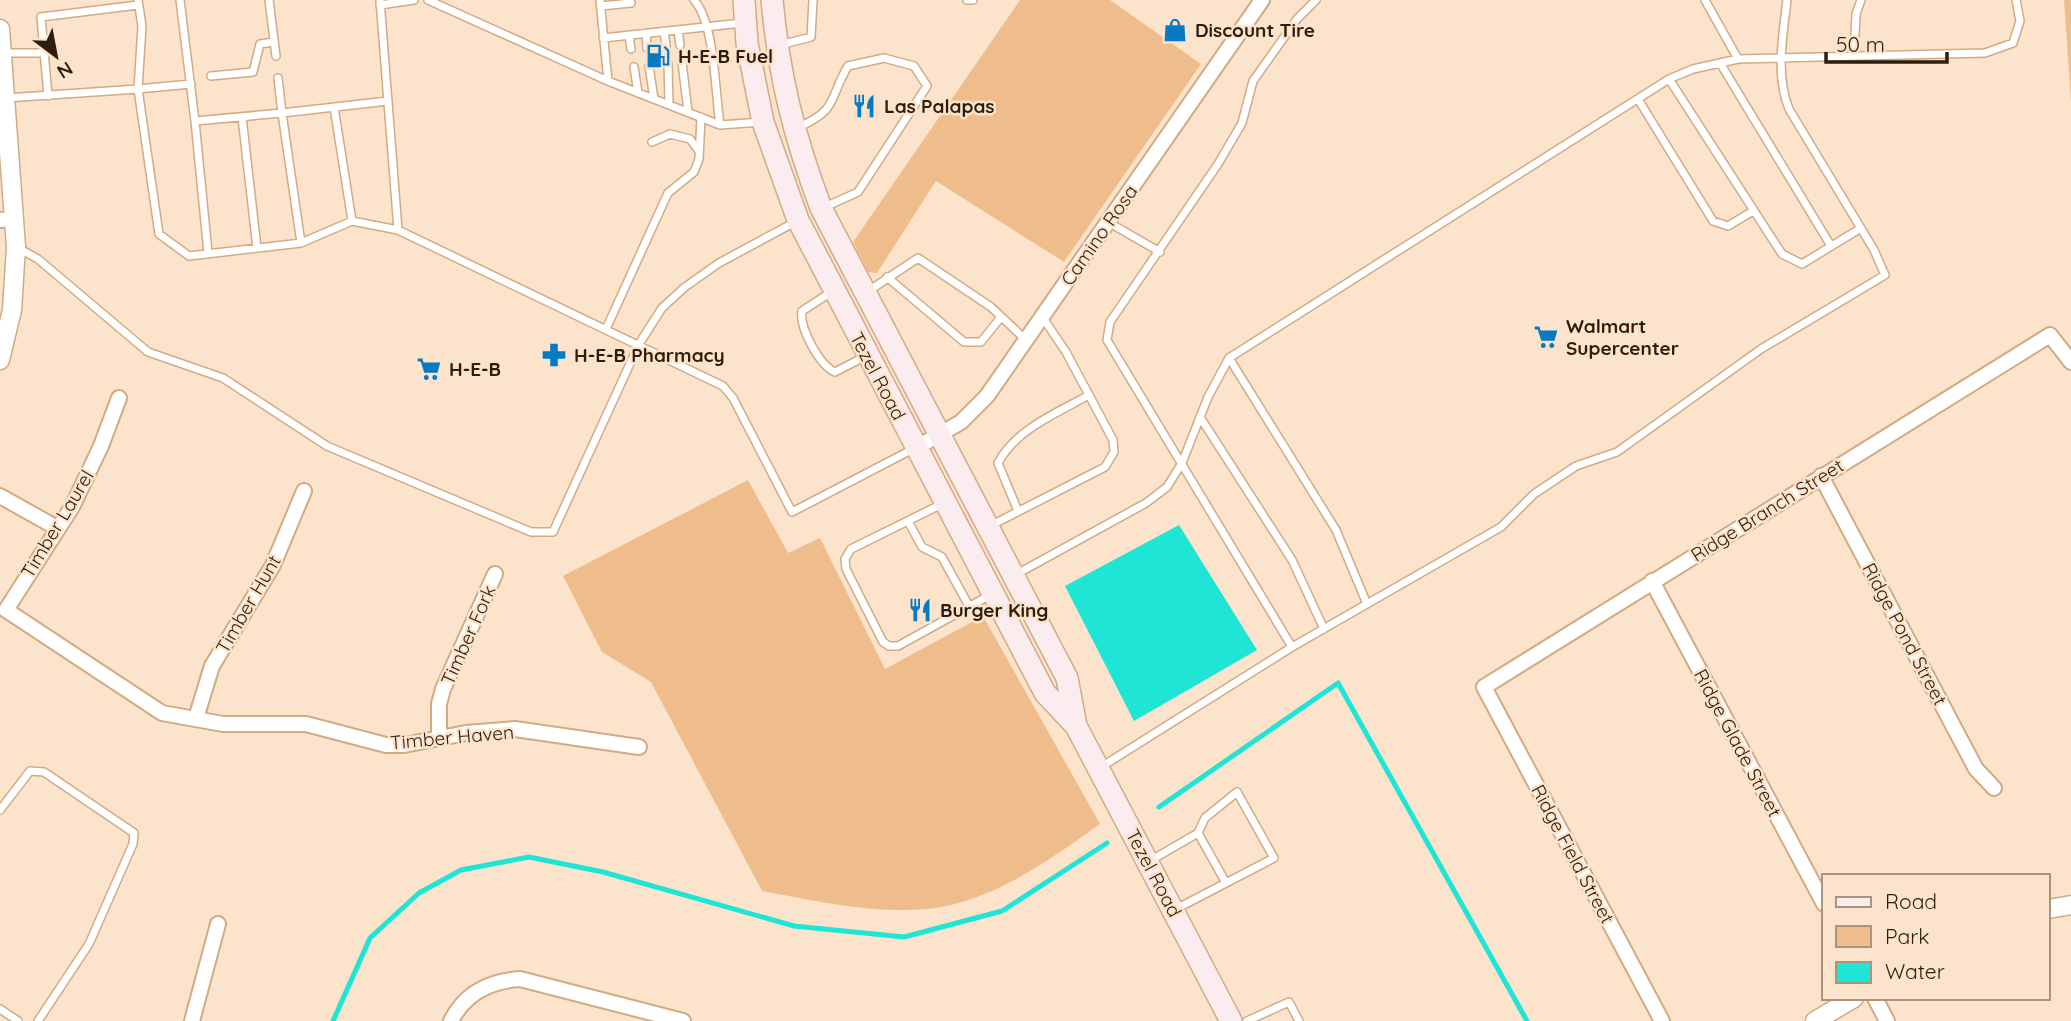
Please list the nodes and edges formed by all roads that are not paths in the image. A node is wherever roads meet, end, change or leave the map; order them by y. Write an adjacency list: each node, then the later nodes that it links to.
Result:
1 (180, 0): 50 (lane)
2 (269, 0): 29 (lane)
3 (414, 0): 18 (lane)
4 (428, 0): 49 (lane)
5 (694, 0): 22 (lane)
6 (744, 0): 21 (main road, Tezel Road)
7 (772, 0): 32 (main road, Tezel Road)
8 (813, 0): 32 (lane)
9 (967, 0): 10 (lane)
10 (973, 0)
11 (1262, 0): 76 (street, Camino Rosa)
12 (1316, 0): 83 (lane)
13 (1705, 0): 39 (lane)
14 (1787, 0): 40 (lane)
15 (1861, 0): 37 (lane)
16 (2016, 0): 37 (lane)
17 (138, 2): 36 (lane); 51 (lane)
18 (380, 2): 57 (lane)
19 (600, 3): 20 (lane); 28 (lane)
20 (631, 3)
21 (746, 22): 22 (lane); 65 (main road, Tezel Road)
22 (706, 27): 24 (lane); 66 (lane)
23 (0, 29): 35 (street)
24 (678, 30): 25 (lane); 30 (lane)
25 (664, 31): 26 (lane); 31 (lane)
26 (646, 33): 27 (lane); 33 (lane)
27 (629, 35): 28 (lane); 34 (lane)
28 (603, 38): 49 (lane)
29 (274, 42): 38 (lane); 46 (lane)
30 (680, 45)
31 (666, 46)
32 (776, 46): 67 (main road, Tezel Road)
33 (647, 48)
34 (631, 50)
35 (1, 53): 36 (lane); 54 (street)
36 (44, 53): 53 (lane)
37 (1854, 54): 40 (lane)
38 (276, 56)
39 (1738, 59): 40 (lane); 42 (lane)
40 (1781, 59): 77 (lane)
41 (682, 62): 60 (lane)
42 (1720, 63): 48 (lane); 80 (lane)
43 (668, 64): 58 (lane)
44 (649, 66): 55 (lane)
45 (634, 67): 52 (lane)
46 (211, 76)
47 (278, 78): 61 (lane)
48 (1669, 79): 56 (lane); 72 (lane)
49 (608, 81): 52 (lane)
50 (191, 84): 51 (lane); 64 (lane)
51 (138, 89): 53 (lane); 84 (lane)
52 (638, 93): 55 (lane)
53 (48, 96): 54 (lane)
54 (5, 99): 68 (street)
55 (654, 99): 58 (lane)
56 (1638, 99): 72 (lane); 94 (lane)
57 (388, 101): 59 (lane); 78 (lane)
58 (669, 105): 60 (lane)
59 (334, 107): 61 (lane); 75 (lane)
60 (688, 112): 63 (lane)
61 (282, 113): 62 (lane); 79 (lane)
62 (242, 117): 64 (lane); 82 (lane)
63 (701, 117): 66 (lane); 70 (lane)
64 (195, 121): 84 (lane)
65 (763, 122): 66 (lane); 74 (main road, Tezel Road)
66 (720, 125)
67 (793, 129): 71 (main road, Tezel Road); 71 (lane)
68 (4, 140): 73 (street)
69 (652, 142): 70 (lane)
70 (699, 152): 90 (lane)
71 (821, 208): 74 (street); 87 (main road, Tezel Road)
72 (1753, 211): 80 (lane)
73 (7, 220): 81 (street)
74 (798, 220): 86 (main road, Tezel Road); 92 (lane)
75 (352, 221): 78 (lane); 79 (lane)
76 (1108, 222): 83 (lane); 89 (street, Camino Rosa)
77 (1861, 228): 80 (lane); 115 (lane)
78 (398, 230): 90 (lane)
79 (301, 243): 82 (lane)
80 (1831, 246)
81 (16, 247): 92 (lane); 95 (street)
82 (257, 248): 84 (lane)
83 (1160, 252): 102 (lane)
84 (208, 253)
85 (887, 277): 87 (lane); 88 (lane); 88 (lane)
86 (833, 291): 93 (main road, Tezel Road); 93 (lane)
87 (864, 294): 100 (main road, Tezel Road)
88 (1001, 317): 91 (lane)
89 (1042, 317): 91 (street, Camino Rosa); 97 (lane)
90 (606, 329): 92 (lane)
91 (1026, 341): 100 (street, Camino Rosa)
92 (639, 344): 101 (lane)
93 (867, 355): 101 (main road, Tezel Road)
94 (1228, 358): 99 (lane); 115 (lane)
95 (0, 360)
96 (2071, 362): 103 (street, Ridge Branch Street)
97 (1089, 395): 107 (lane); 107 (lane)
98 (119, 398): 110 (street, Timber Laurel)
99 (1200, 417): 102 (lane); 118 (lane)
100 (939, 436): 101 (street, Camino Rosa); 109 (main road, Tezel Road)
101 (916, 448): 106 (main road, Tezel Road)
102 (1182, 463): 112 (lane); 119 (lane)
103 (1821, 476): 113 (street, Ridge Branch Street); 126 (street, Ridge Pond Street)
104 (304, 491): 121 (street, Timber Hunt)
105 (0, 496): 110 (street)
106 (945, 503): 108 (lane); 114 (main road, Tezel Road)
107 (1018, 511): 109 (lane)
108 (908, 521): 116 (lane); 116 (lane)
109 (988, 527): 112 (main road, Tezel Road)
110 (57, 528): 117 (street, Timber Laurel)
111 (495, 574): 123 (street, Timber Fork)
112 (1014, 576): 122 (main road, Tezel Road)
113 (1652, 582): 120 (street, Ridge Branch Street); 131 (street, Ridge Glade Street)
114 (993, 593): 116 (lane); 122 (main road, Tezel Road)
115 (1367, 604): 118 (lane)
116 (969, 606)
117 (5, 610): 121 (street, Timber Haven)
118 (1324, 629): 119 (lane)
119 (1292, 647): 125 (lane)
120 (1484, 687): 148 (street, Ridge Field Street)
121 (196, 718): 123 (street, Timber Haven)
122 (1076, 726): 125 (main road, Tezel Road)
123 (439, 738): 124 (street, Timber Haven)
124 (639, 747)
125 (1099, 769): 129 (main road, Tezel Road)
126 (1994, 788)
127 (0, 810): 141 (lane)
128 (1198, 833): 129 (lane); 130 (lane); 130 (lane)
129 (1148, 862): 134 (main road, Tezel Road)
130 (1226, 883): 134 (lane)
131 (1822, 900)
132 (2071, 905): 133 (street)
133 (2050, 909)
134 (1173, 911): 145 (main road, Tezel Road)
135 (218, 924): 142 (street)
136 (1851, 1000): 149 (street)
137 (1876, 1000): 150 (street)
138 (0, 1009): 140 (lane)
139 (655, 1018): 143 (street); 144 (street)
140 (18, 1021)
141 (38, 1021)
142 (192, 1021)
143 (451, 1021)
144 (683, 1021)
145 (1231, 1021)
146 (1247, 1021): 147 (lane)
147 (1299, 1021)
148 (1662, 1021)
149 (1815, 1021)
150 (1886, 1021)

